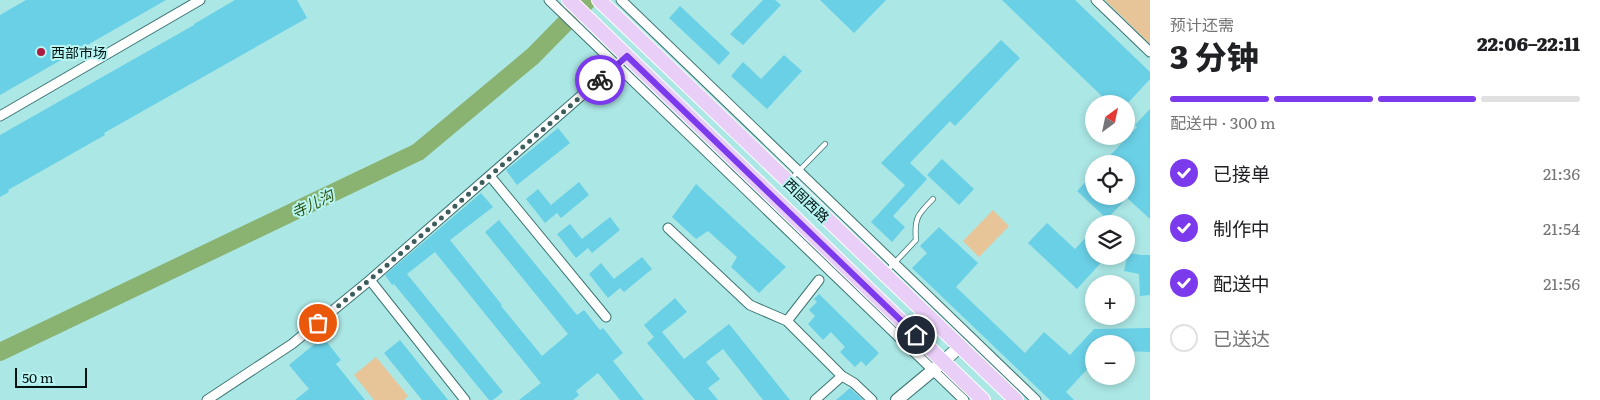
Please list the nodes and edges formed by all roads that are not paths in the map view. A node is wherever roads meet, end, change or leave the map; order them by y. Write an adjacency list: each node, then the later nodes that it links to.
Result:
1 (200, 0): 10 (street)
2 (569, 0): 7 (main road, 西固西路)
3 (1096, 0): 8 (street)
4 (551, 2): 7 (street)
5 (627, 2): 6 (street); 12 (street)
6 (608, 9): 14 (main road, 西固西路)
7 (589, 29): 9 (main road, 西固西路)
8 (1150, 52)
9 (622, 60): 13 (street); 24 (main road, 西固西路)
10 (0, 116)
11 (825, 144): 12 (lane)
12 (798, 171): 14 (lane); 17 (street)
13 (490, 176): 19 (street); 21 (street)
14 (788, 182): 18 (main road, 西固西路)
15 (933, 199): 17 (lane)
16 (668, 228): 22 (street)
17 (894, 263): 18 (lane); 34 (street)
18 (884, 274): 23 (main road, 西固西路)
19 (370, 280): 26 (street); 27 (street)
20 (819, 280): 22 (street)
21 (606, 317)
22 (787, 322): 25 (street)
23 (959, 347): 24 (street); 33 (main road, 西固西路)
24 (939, 366): 30 (street); 31 (street); 32 (main road, 西固西路)
25 (842, 376): 28 (street); 29 (street)
26 (212, 399)
27 (465, 400)
28 (815, 400)
29 (872, 400)
30 (897, 400)
31 (964, 400)
32 (983, 400)
33 (1016, 400)
34 (1036, 400)

